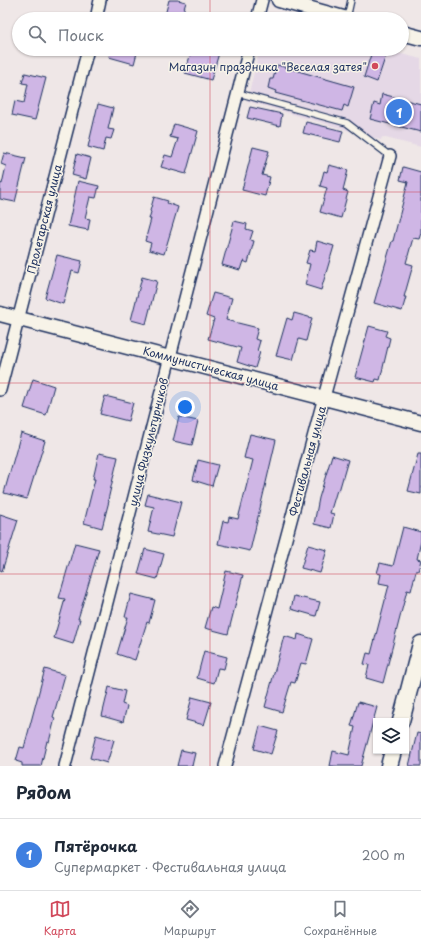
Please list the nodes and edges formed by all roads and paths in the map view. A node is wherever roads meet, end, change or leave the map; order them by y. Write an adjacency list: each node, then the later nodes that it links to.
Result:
1 (100, 0): 5 (street)
2 (262, 0): 6 (street)
3 (278, 0): 7 (street)
4 (351, 0): 8 (lane)
5 (97, 12)
6 (259, 12)
7 (322, 12)
8 (348, 12)
9 (409, 35): 10 (street)
10 (421, 38)
11 (86, 56): 16 (street, Пролетарская улица)
12 (247, 56): 13 (street, улица Физкультурников)
13 (238, 93): 14 (lane); 17 (street, улица Физкультурников)
14 (390, 156): 19 (street, Фестивальная улица)
15 (0, 314): 16 (street, Коммунистическая улица)
16 (19, 319): 17 (street, Коммунистическая улица); 18 (street, Пролетарская улица)
17 (170, 357): 19 (street, Коммунистическая улица); 24 (street, улица Физкультурников)
18 (0, 390)
19 (324, 397): 20 (street, Коммунистическая улица); 25 (street, Фестивальная улица)
20 (421, 423)
21 (421, 644): 22 (main road)
22 (402, 718)
23 (392, 754): 26 (main road)
24 (65, 766)
25 (225, 766)
26 (389, 766)

